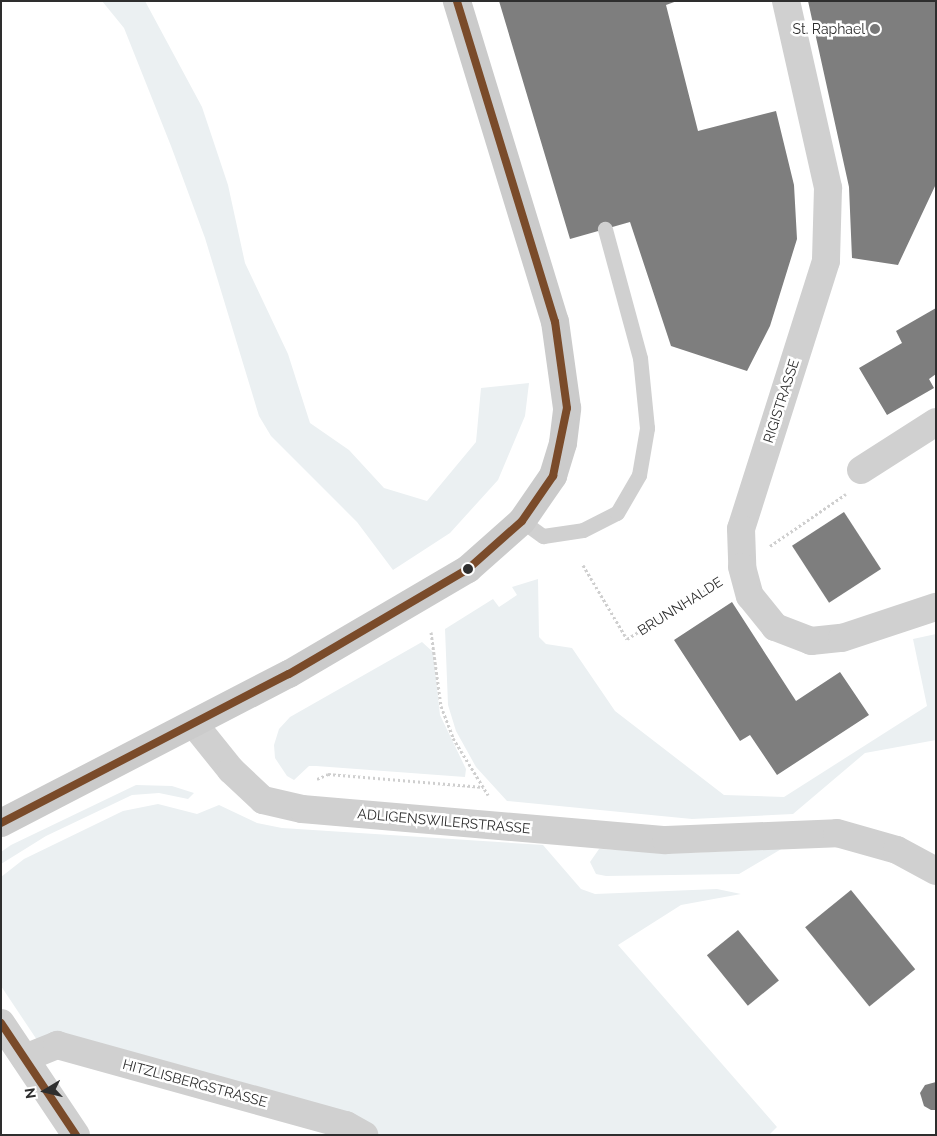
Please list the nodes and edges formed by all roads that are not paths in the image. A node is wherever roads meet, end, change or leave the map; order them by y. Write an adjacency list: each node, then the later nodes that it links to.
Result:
1 (457, 1): 6 (main road)
2 (786, 1): 7 (street, RIGISTRASSE)
3 (605, 229): 6 (lane)
4 (936, 422): 5 (street)
5 (861, 470)
6 (522, 521): 8 (main road)
7 (936, 607)
8 (194, 724): 9 (main road); 10 (street, ADLIGENSWILERSTRASSE)
9 (1, 823)
10 (936, 871)
11 (1, 1023): 12 (street)
12 (25, 1058): 13 (street); 14 (street, HITZLISBERGSTRASSE)
13 (76, 1135)
14 (364, 1135)

